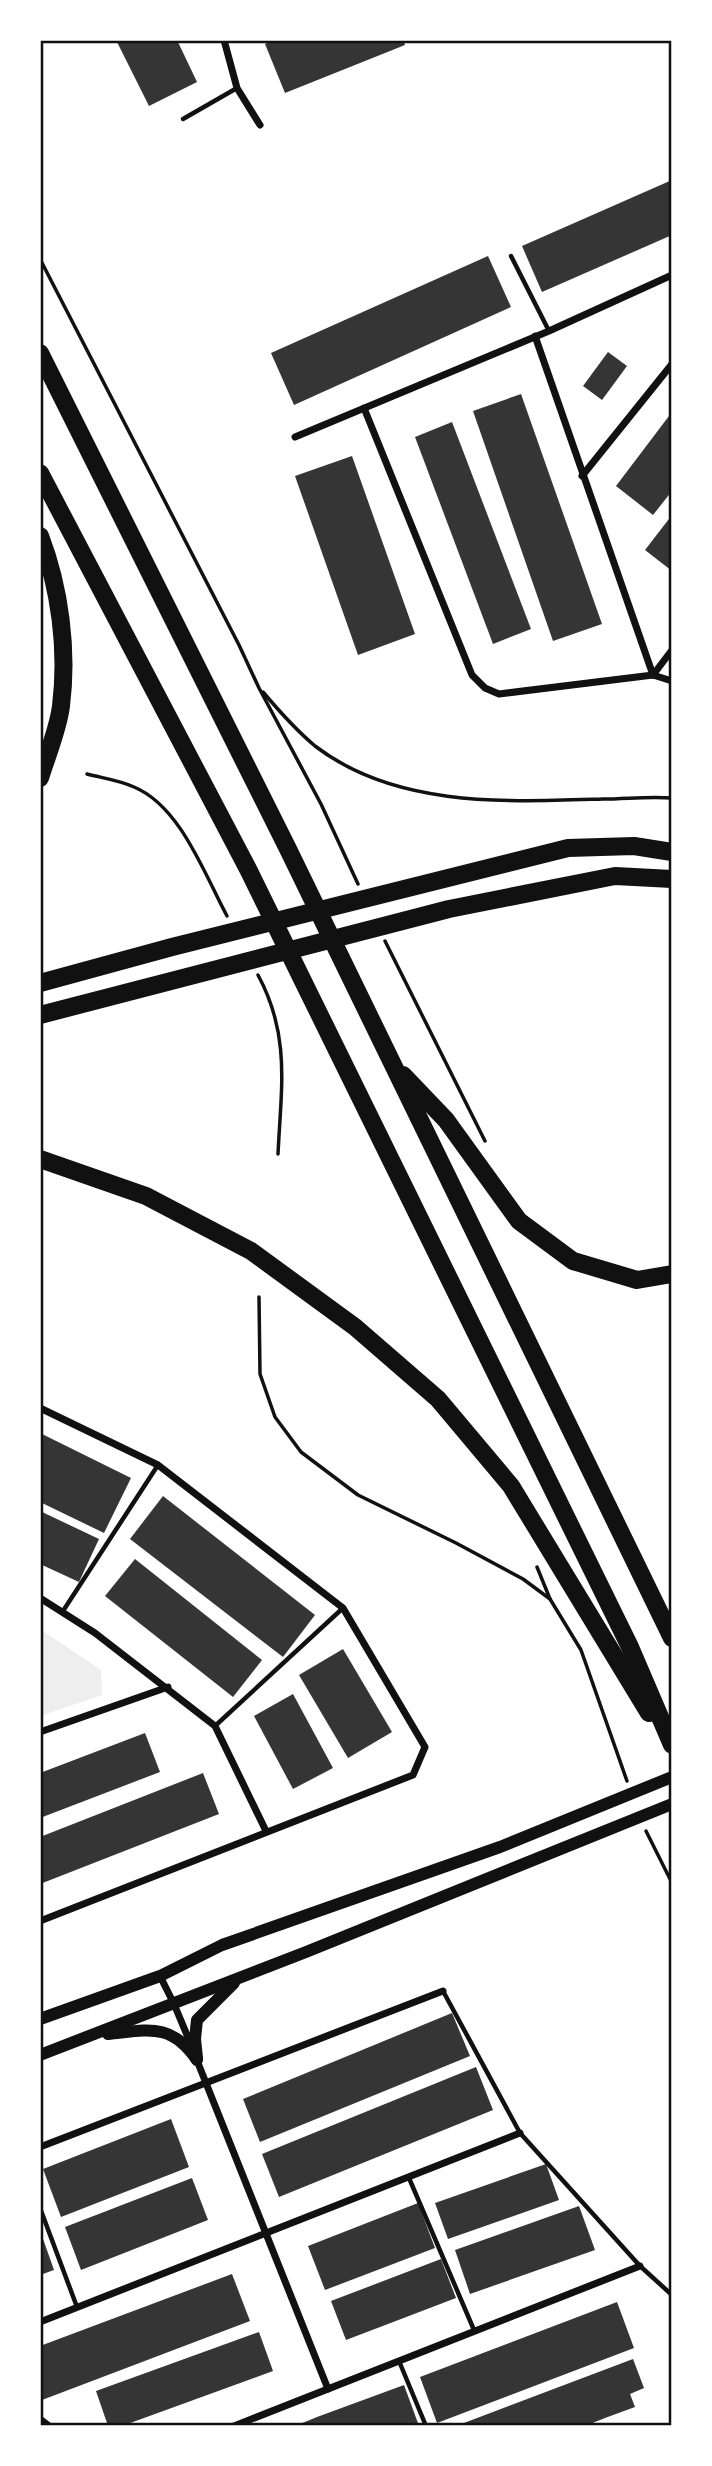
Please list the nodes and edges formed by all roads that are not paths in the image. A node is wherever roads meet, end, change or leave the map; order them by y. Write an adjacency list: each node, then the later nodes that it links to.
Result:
1 (224, 40): 2 (street)
2 (237, 88): 3 (lane); 4 (street)
3 (183, 119)
4 (260, 125)
5 (511, 256): 7 (lane)
6 (672, 275): 7 (street)
7 (549, 331): 8 (street)
8 (535, 336): 11 (street); 14 (street)
9 (40, 353): 24 (highway)
10 (672, 364): 14 (street)
11 (364, 408): 12 (street); 17 (street)
12 (295, 437)
13 (40, 473): 36 (highway)
14 (582, 476): 17 (street)
15 (40, 536): 19 (highway)
16 (672, 650): 17 (street)
17 (653, 675): 18 (street)
18 (672, 681)
19 (40, 778)
20 (672, 852): 22 (highway)
21 (672, 879): 23 (highway)
22 (40, 983)
23 (40, 1015)
24 (391, 1062): 26 (highway); 32 (highway)
25 (40, 1159): 36 (highway)
26 (672, 1274)
27 (40, 1408): 28 (street)
28 (158, 1465): 30 (street); 31 (lane)
29 (40, 1598): 31 (street)
30 (343, 1608): 34 (lane); 39 (street)
31 (63, 1611): 33 (street)
32 (672, 1638)
33 (168, 1687): 34 (street); 35 (street)
34 (215, 1726): 39 (street)
35 (40, 1731)
36 (672, 1747)
37 (672, 1777): 41 (main road)
38 (672, 1804): 42 (main road)
39 (266, 1831): 40 (street)
40 (40, 1921)
41 (160, 1976): 44 (street); 45 (main road)
42 (239, 1978): 44 (main road); 48 (main road)
43 (443, 1991): 49 (street); 50 (lane)
44 (174, 2004): 46 (main road); 48 (street)
45 (40, 2019)
46 (90, 2036): 47 (main road); 48 (main road)
47 (40, 2055)
48 (197, 2060): 49 (street)
49 (206, 2082): 51 (street); 54 (street)
50 (520, 2133): 52 (street); 55 (lane)
51 (40, 2147)
52 (409, 2176): 54 (street); 59 (lane)
53 (40, 2208): 57 (lane)
54 (266, 2233): 57 (street); 61 (street)
55 (640, 2266): 56 (lane); 59 (street)
56 (672, 2295)
57 (77, 2308): 58 (street)
58 (40, 2322)
59 (475, 2331): 60 (street)
60 (400, 2361): 61 (street); 65 (lane)
61 (328, 2389): 64 (street)
62 (40, 2419): 63 (street)
63 (49, 2426)
64 (234, 2426)
65 (426, 2426)

